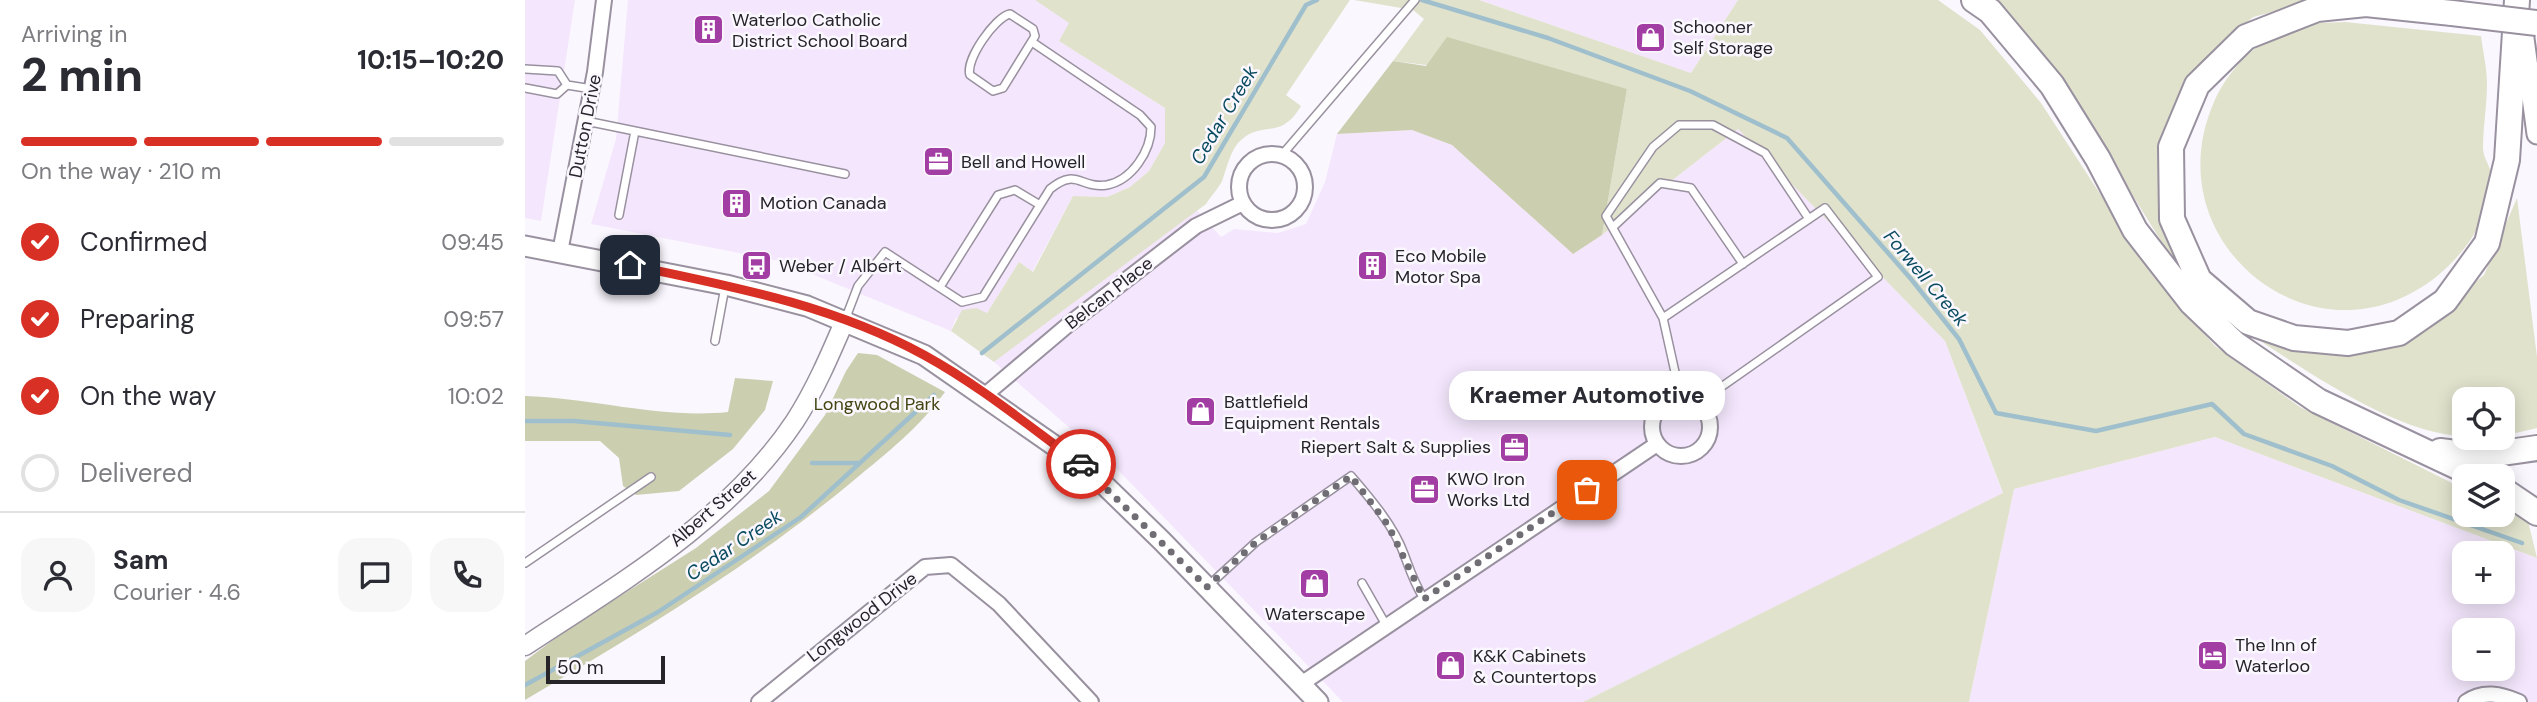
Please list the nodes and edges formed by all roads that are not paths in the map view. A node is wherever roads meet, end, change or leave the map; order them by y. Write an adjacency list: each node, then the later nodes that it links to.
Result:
1 (604, 0): 12 (street, Dutton Drive)
2 (1415, 0): 16 (lane)
3 (1974, 0): 34 (highway)
4 (2489, 0): 6 (highway)
5 (2518, 0): 7 (highway, bridge); 15 (main road)
6 (2537, 7)
7 (2537, 23)
8 (1032, 42): 8 (lane); 19 (lane)
9 (525, 69): 10 (lane)
10 (567, 85): 11 (lane); 12 (lane)
11 (525, 88)
12 (592, 89): 13 (street, Dutton Drive)
13 (586, 121): 14 (lane); 24 (street, Dutton Drive)
14 (635, 131): 17 (lane); 20 (lane)
15 (2537, 134)
16 (1281, 156): 18 (street); 18 (street)
17 (845, 174)
18 (1243, 203): 31 (street, Belcan Place)
19 (1040, 205): 27 (lane); 27 (lane)
20 (619, 215)
21 (1809, 219): 22 (lane); 25 (lane); 33 (lane)
22 (1613, 228): 25 (lane); 28 (lane)
23 (525, 246): 24 (main road)
24 (560, 252): 26 (main road)
25 (1743, 264): 28 (lane)
26 (726, 285): 29 (main road); 30 (lane)
27 (940, 287): 29 (lane)
28 (1663, 318): 32 (lane)
29 (845, 320): 31 (main road); 46 (street, Albert Street)
30 (715, 341)
31 (985, 395): 43 (main road)
32 (1671, 400): 33 (street); 35 (street)
33 (1697, 404): 35 (street)
34 (2390, 435): 36 (highway); 37 (highway)
35 (1657, 444): 44 (street)
36 (2537, 448)
37 (2452, 464)
38 (651, 477): 41 (lane)
39 (2515, 498): 40 (highway)
40 (2537, 513)
41 (525, 563)
42 (1363, 583): 45 (lane)
43 (1207, 587): 44 (lane); 47 (main road)
44 (1424, 599): 45 (street)
45 (1386, 625): 47 (street)
46 (525, 646)
47 (1301, 684): 50 (main road)
48 (759, 702): 49 (street, Longwood Drive)
49 (1091, 702)
50 (1318, 702)
51 (2466, 702): 52 (street)
52 (2519, 702)

